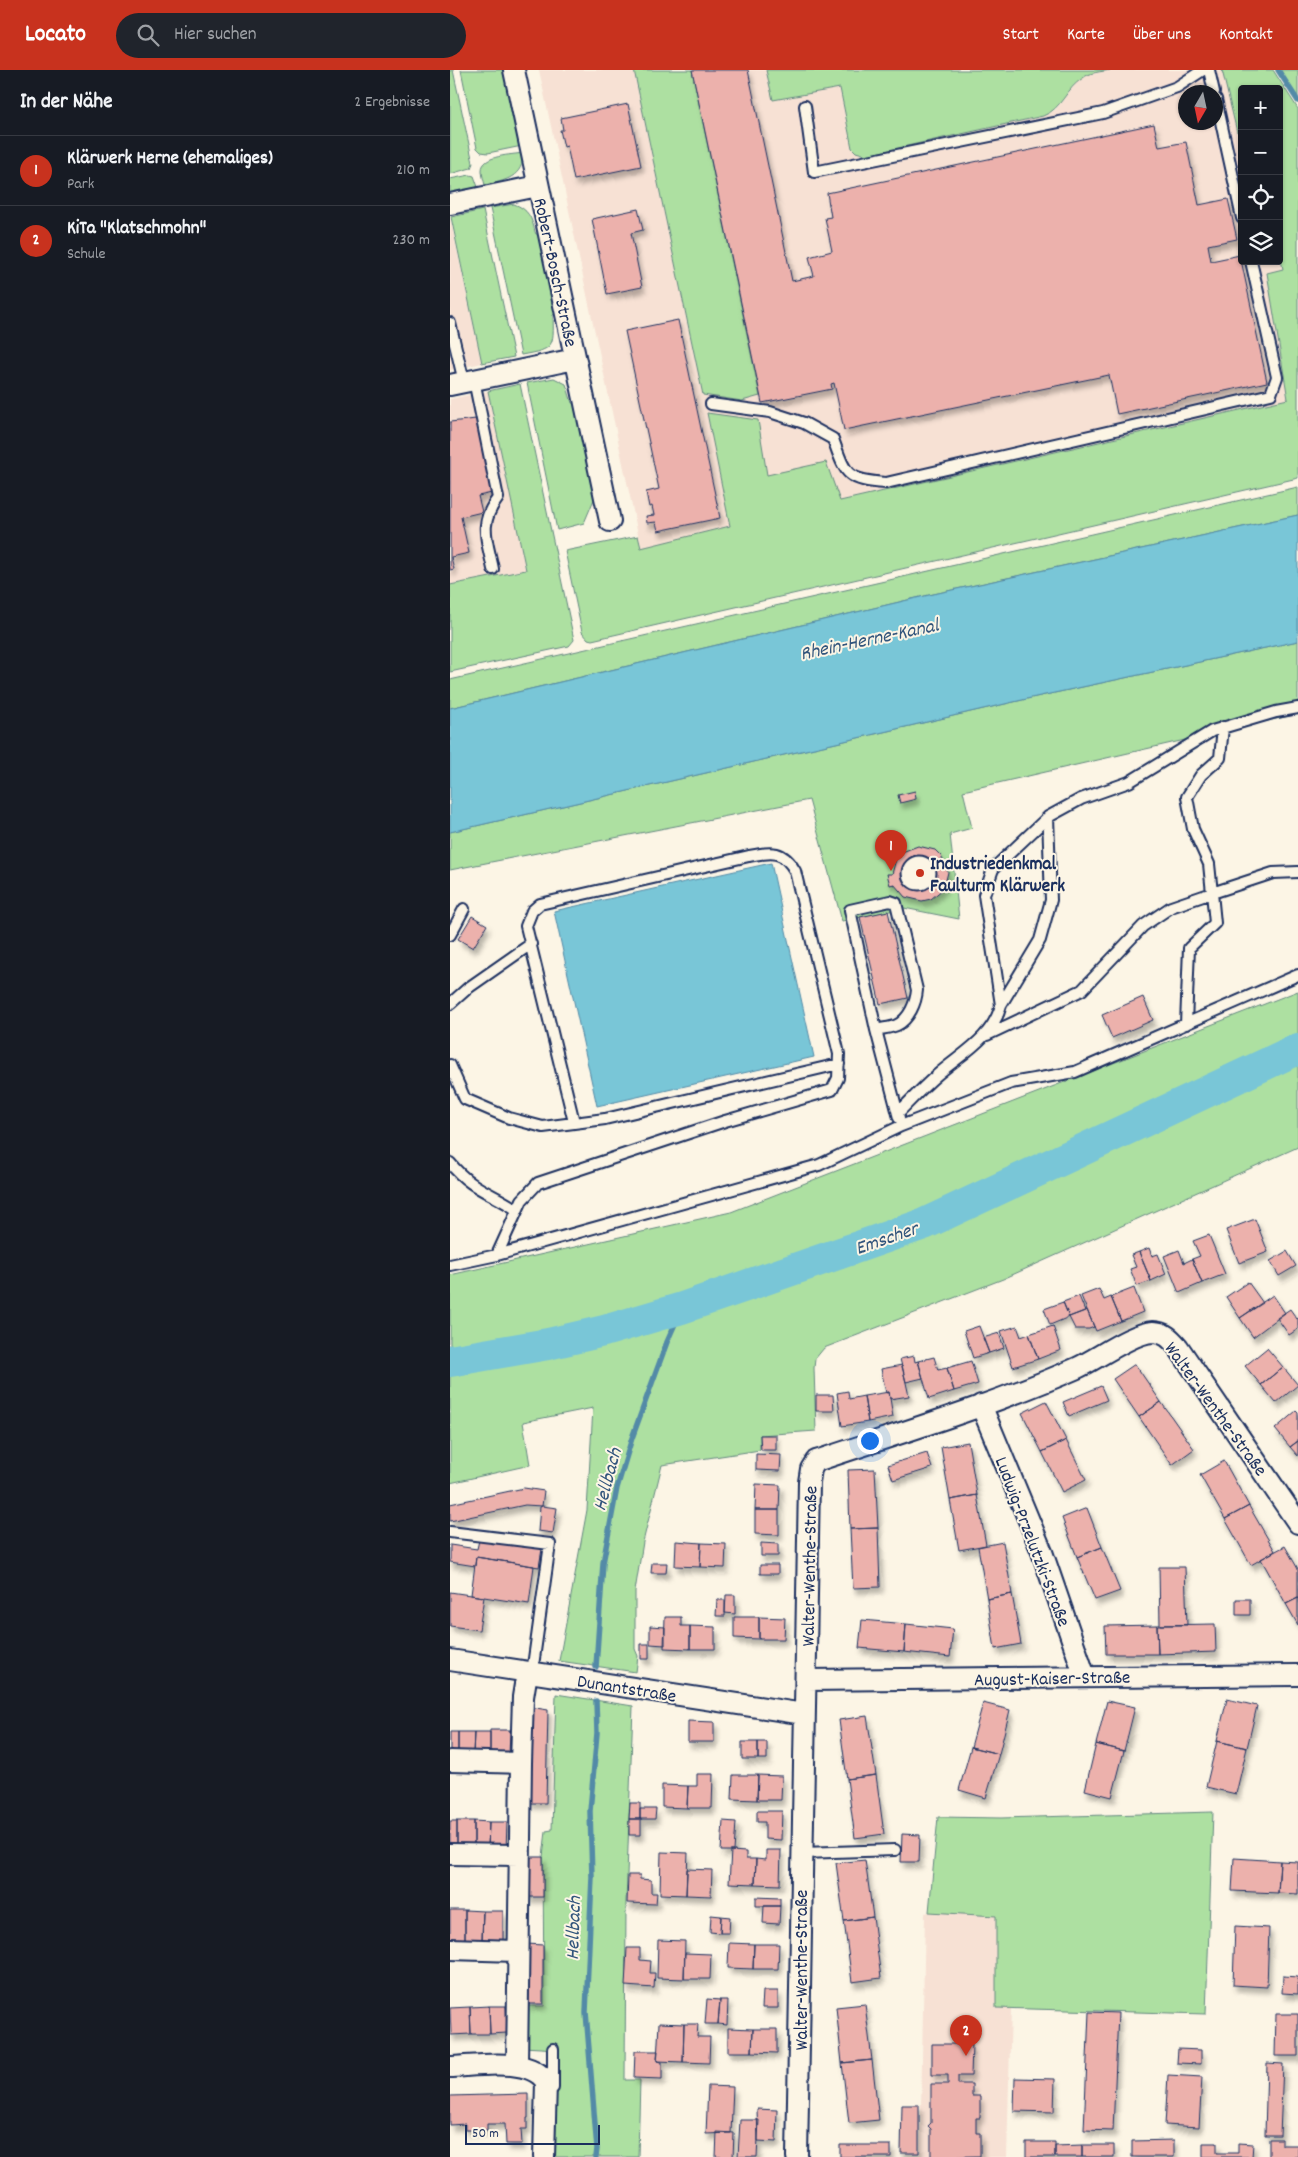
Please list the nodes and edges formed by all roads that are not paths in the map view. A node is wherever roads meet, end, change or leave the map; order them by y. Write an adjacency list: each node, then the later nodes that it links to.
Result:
1 (514, 70): 7 (street, Robert-Bosch-Straße)
2 (1203, 70): 5 (lane)
3 (1209, 70): 4 (lane)
4 (1212, 85)
5 (805, 106)
6 (1223, 130): 8 (lane)
7 (538, 186): 9 (street, Robert-Bosch-Straße); 12 (street, Robert-Bosch-Straße)
8 (1238, 200)
9 (450, 204)
10 (1252, 265): 14 (lane)
11 (450, 323): 13 (lane)
12 (575, 359): 13 (street, Robert-Bosch-Straße); 15 (street, Robert-Bosch-Straße)
13 (463, 383): 16 (lane)
14 (711, 404)
15 (610, 521)
16 (493, 569)
17 (1298, 708): 18 (lane)
18 (1223, 728): 19 (lane); 21 (lane)
19 (1048, 817): 27 (lane); 27 (lane)
20 (1298, 872): 21 (lane)
21 (1212, 893): 28 (lane); 30 (lane)
22 (464, 909): 23 (lane)
23 (450, 935)
24 (530, 944): 26 (lane); 31 (lane); 34 (lane)
25 (1298, 975): 28 (lane)
26 (450, 1004)
27 (1001, 1005): 30 (lane)
28 (1186, 1024): 35 (lane)
29 (876, 1030): 29 (lane); 33 (lane)
30 (986, 1035): 33 (lane)
31 (839, 1064): 34 (lane); 37 (lane)
32 (450, 1065): 34 (lane)
33 (898, 1113): 35 (lane)
34 (574, 1122)
35 (901, 1126): 38 (lane)
36 (450, 1163): 37 (lane)
37 (517, 1210): 38 (lane)
38 (497, 1255): 39 (lane)
39 (450, 1265)
40 (981, 1405): 41 (street, Walter-Wenthe-Straße); 46 (street, Ludwig-Przelutzki-Straße); 47 (street, Walter-Wenthe-Straße)
41 (1298, 1523)
42 (450, 1532): 44 (lane)
43 (450, 1660): 44 (street, Dunantstraße)
44 (530, 1672): 48 (street, Dunantstraße); 50 (street)
45 (1298, 1675): 46 (street, August-Kaiser-Straße)
46 (1085, 1677): 47 (street, August-Kaiser-Straße)
47 (806, 1680): 48 (street, Walter-Wenthe-Straße)
48 (804, 1714): 53 (street, Walter-Wenthe-Straße)
49 (450, 1761): 50 (street)
50 (521, 1763): 54 (street)
51 (895, 1850): 53 (lane)
52 (450, 1854): 54 (street)
53 (802, 1854): 62 (street, Walter-Wenthe-Straße)
54 (519, 1855): 56 (street)
55 (450, 1949): 56 (street)
56 (518, 1951): 58 (street)
57 (553, 2049): 61 (lane)
58 (517, 2065): 59 (street); 60 (street)
59 (450, 2067)
60 (544, 2157)
61 (552, 2157)
62 (797, 2157)

